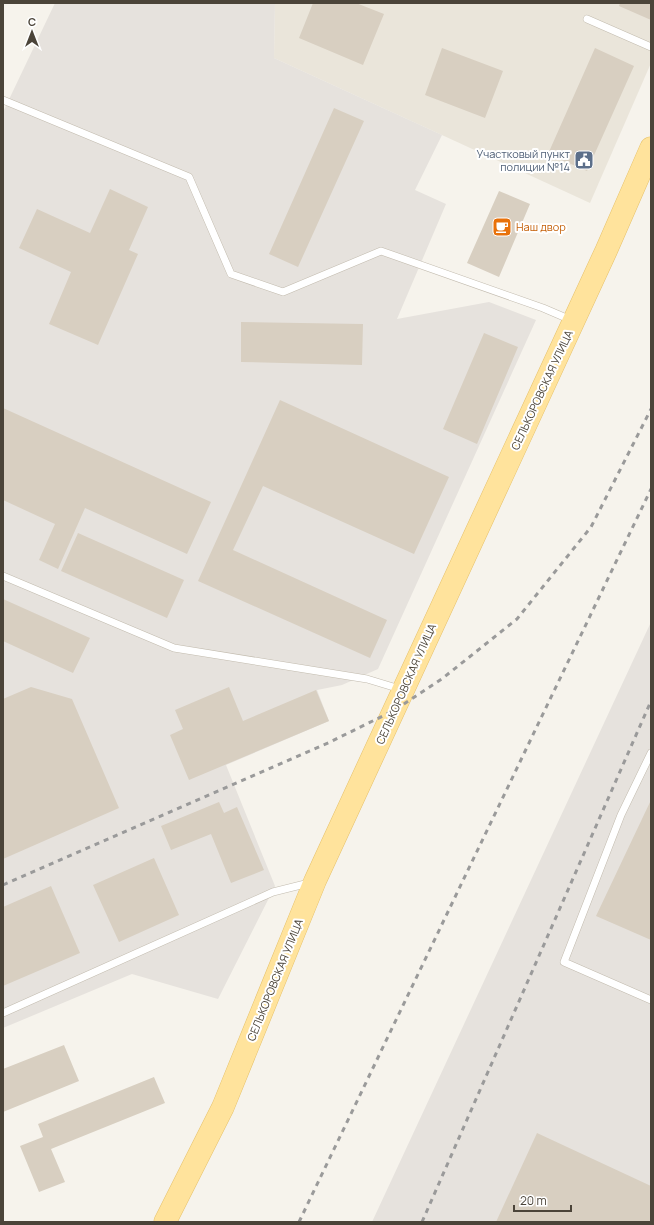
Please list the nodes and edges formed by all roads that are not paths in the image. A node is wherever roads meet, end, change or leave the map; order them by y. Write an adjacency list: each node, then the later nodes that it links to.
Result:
1 (587, 19): 2 (lane)
2 (651, 47)
3 (3, 100): 5 (lane)
4 (651, 148): 5 (main road, СЕЛЬКОРОВСКАЯ УЛИЦА)
5 (573, 321): 7 (main road, СЕЛЬКОРОВСКАЯ УЛИЦА)
6 (3, 576): 7 (lane)
7 (403, 690): 9 (main road, СЕЛЬКОРОВСКАЯ УЛИЦА)
8 (651, 754): 10 (lane)
9 (315, 881): 11 (lane); 12 (main road, СЕЛЬКОРОВСКАЯ УЛИЦА)
10 (651, 1000)
11 (3, 1013)
12 (165, 1222)

